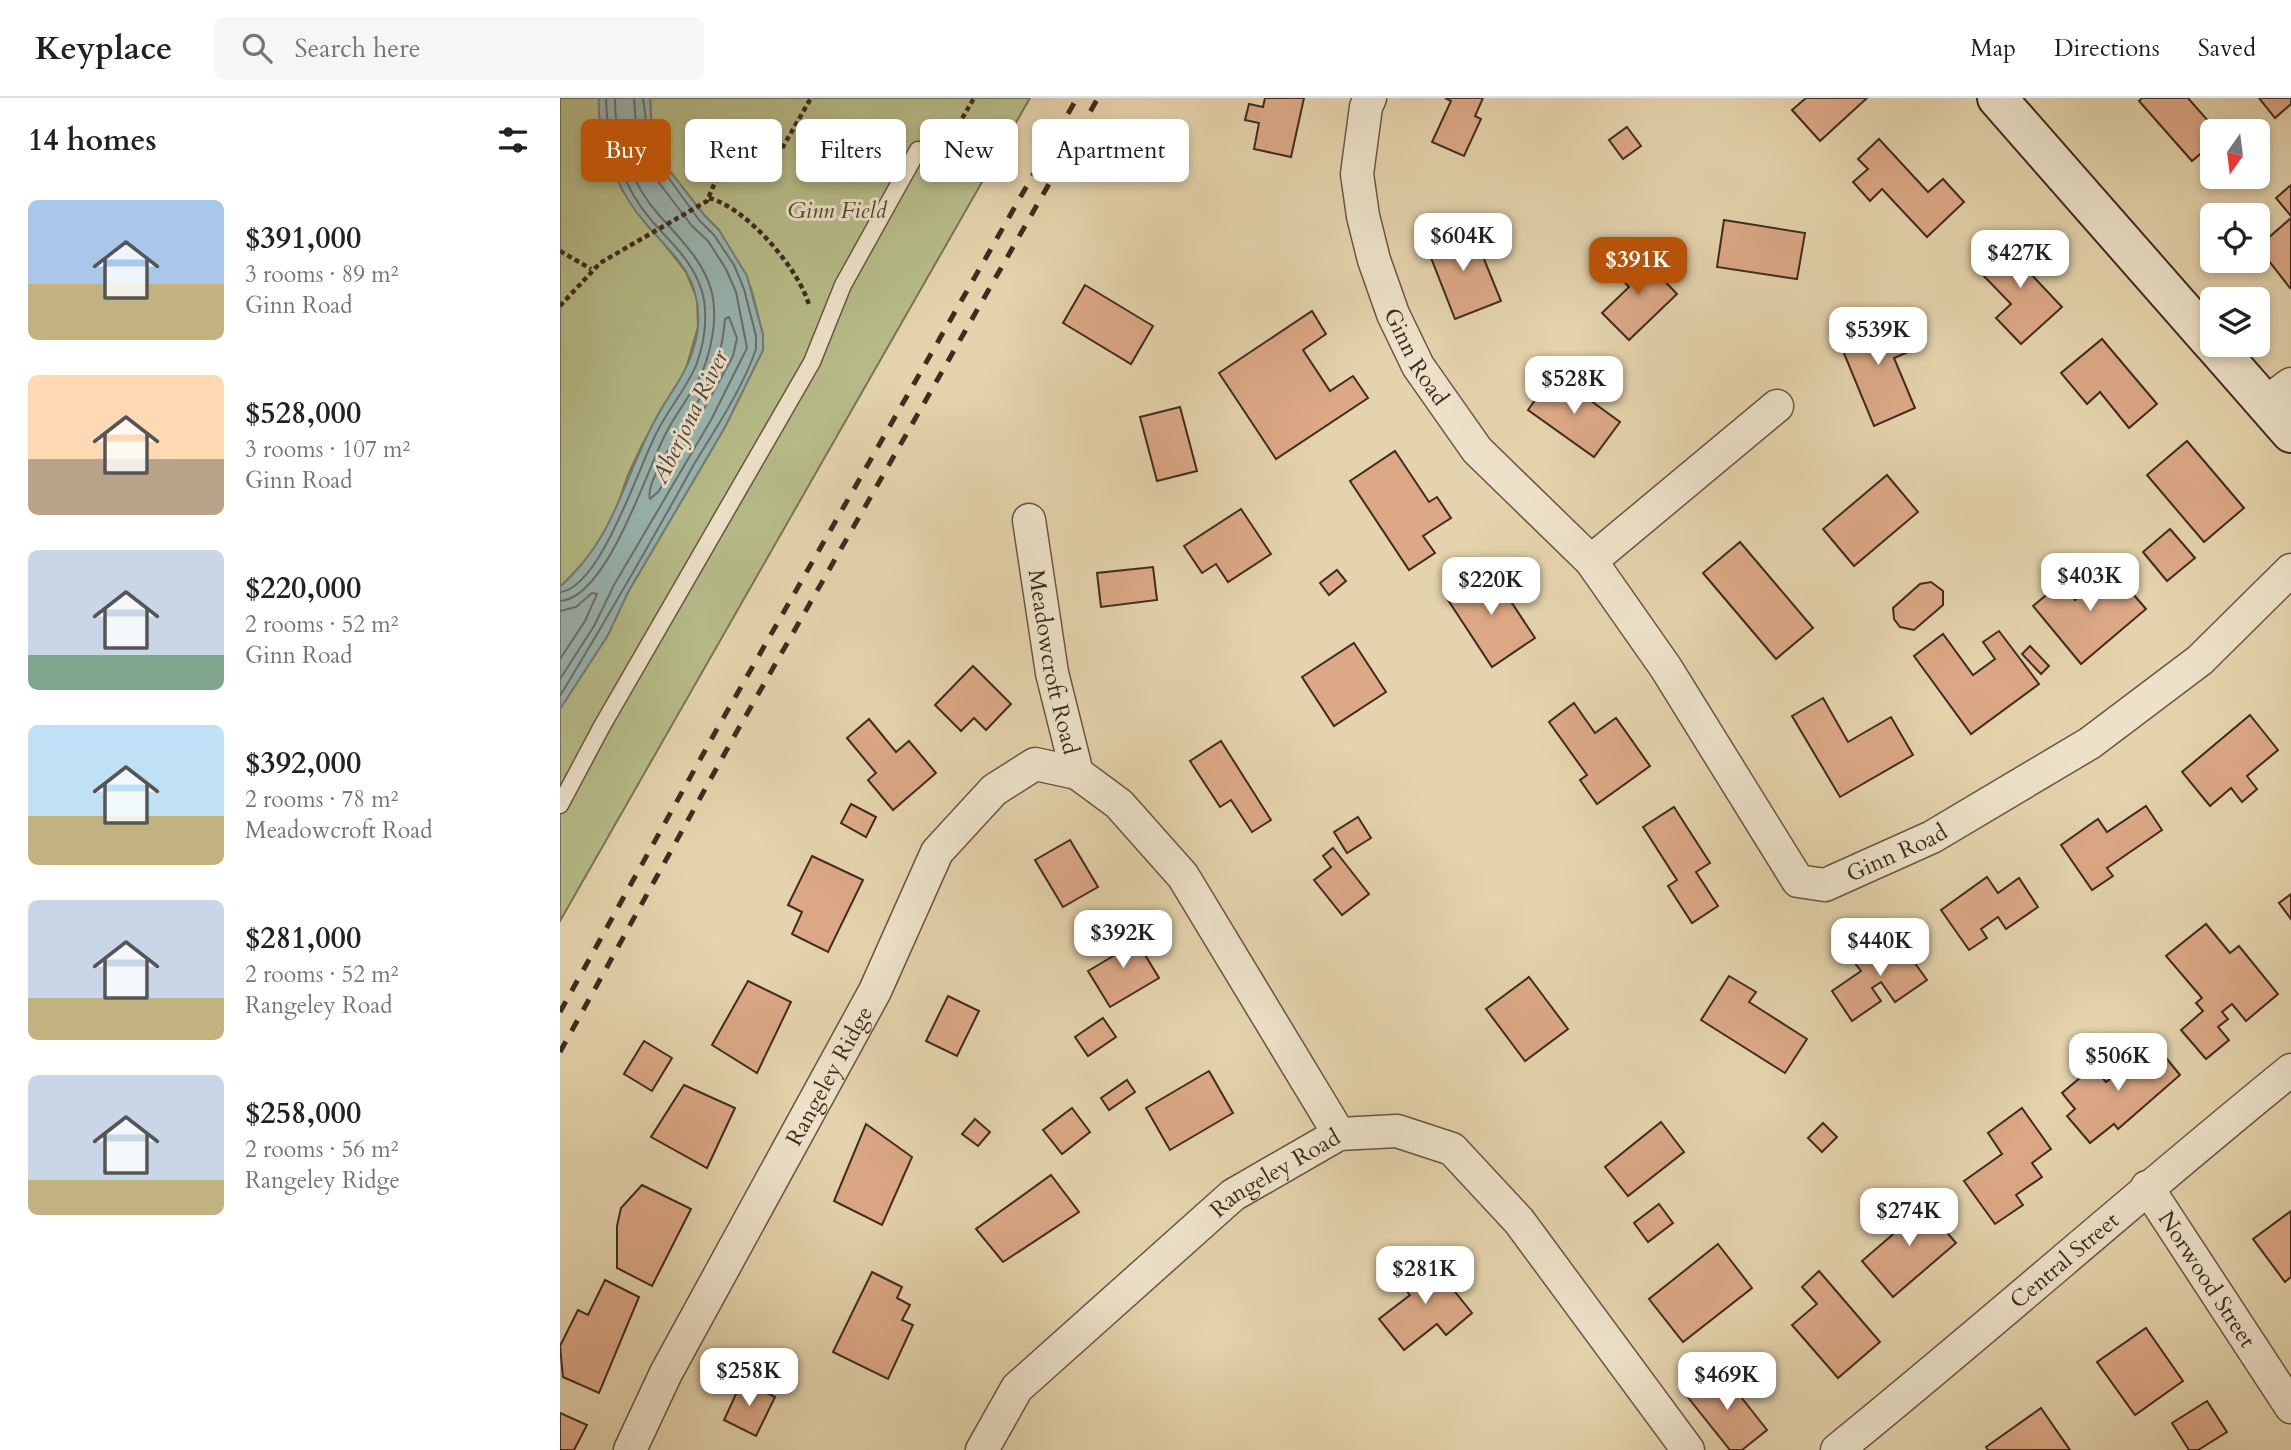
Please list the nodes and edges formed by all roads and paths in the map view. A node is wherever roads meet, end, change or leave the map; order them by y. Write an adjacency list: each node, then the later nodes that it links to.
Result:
1 (811, 98): 5 (path)
2 (1370, 98): 16 (street, Ginn Road)
3 (1997, 98): 10 (street)
4 (918, 150): 19 (lane)
5 (709, 198): 7 (path); 9 (path)
6 (560, 251): 7 (path)
7 (592, 270): 8 (path)
8 (560, 306)
9 (810, 308)
10 (2200, 329)
11 (2230, 357): 12 (street)
12 (2278, 394): 14 (street)
13 (1777, 406): 16 (street)
14 (2291, 433)
15 (1029, 520): 18 (street, Meadowcroft Road)
16 (1591, 561): 17 (street, Ginn Road)
17 (2291, 570)
18 (1077, 773): 21 (street, Meadowcroft Road); 24 (street, Rangeley Ridge)
19 (560, 805)
20 (2291, 1070): 22 (street, Central Street)
21 (1339, 1134): 25 (street, Rangeley Road); 26 (street, Rangeley Road)
22 (2147, 1187): 23 (street, Norwood Street); 27 (street, Central Street)
23 (2291, 1407)
24 (630, 1450)
25 (982, 1450)
26 (1688, 1450)
27 (1837, 1450)

